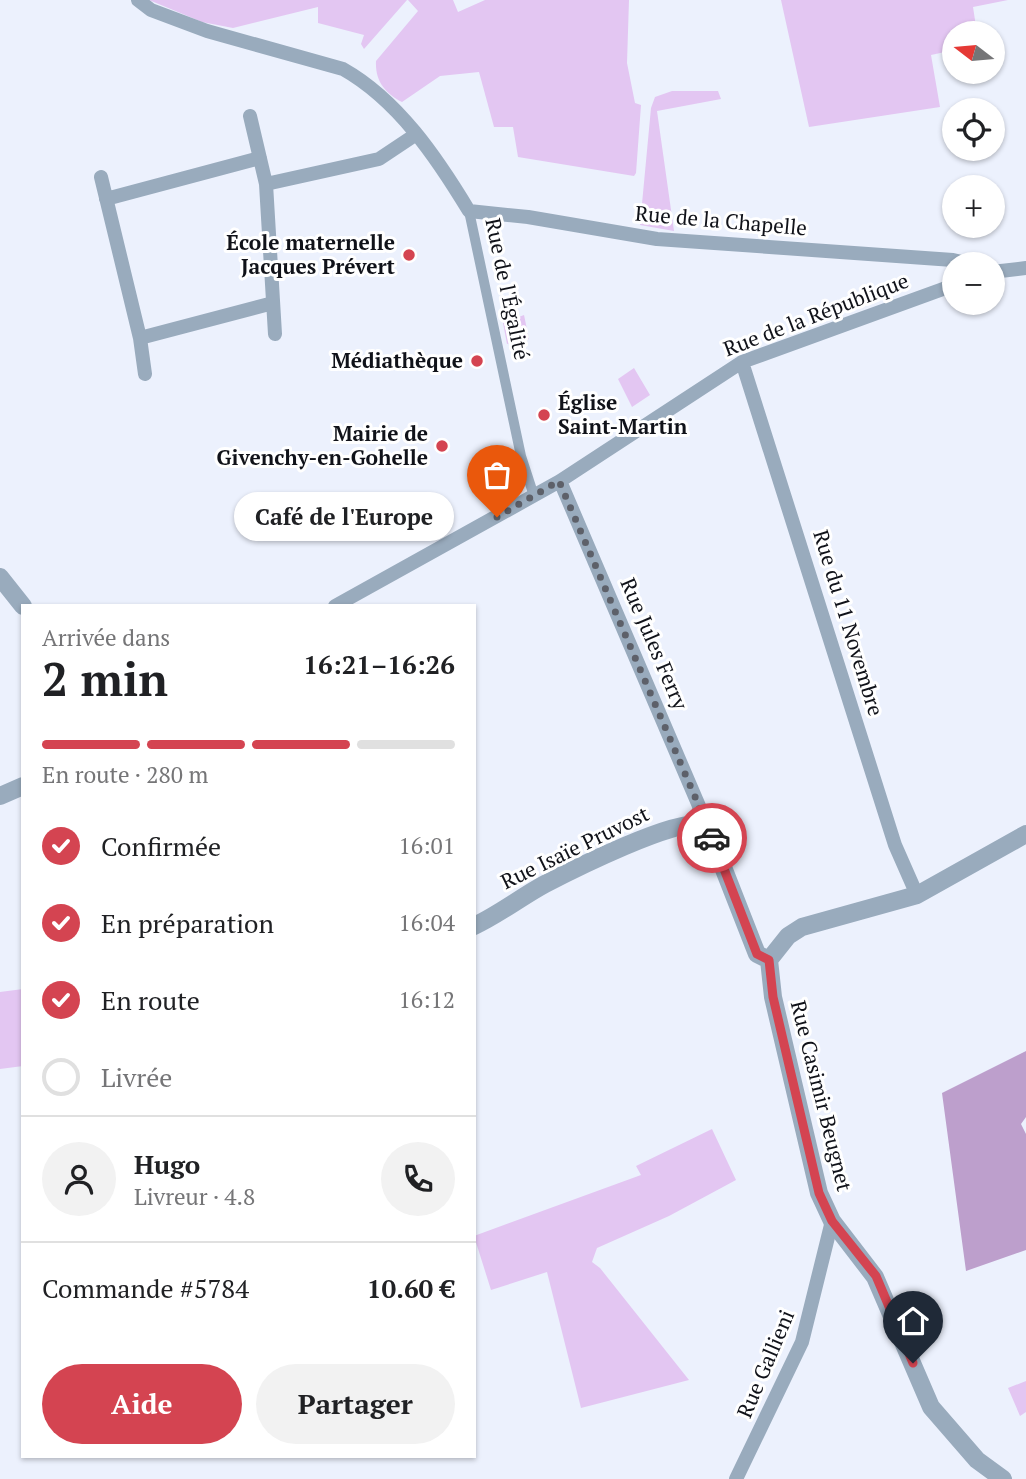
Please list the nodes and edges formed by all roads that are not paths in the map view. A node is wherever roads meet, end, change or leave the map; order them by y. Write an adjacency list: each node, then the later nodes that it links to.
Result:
1 (138, 0): 3 (street, Rue de l'Égalité)
2 (250, 116): 4 (street)
3 (415, 135): 6 (street); 8 (street, Rue de l'Égalité)
4 (260, 158): 6 (street); 7 (street)
5 (100, 177): 7 (street)
6 (266, 184): 13 (street)
7 (106, 199): 15 (street)
8 (469, 211): 9 (street, Rue de la Chapelle); 19 (street, Rue de l'Égalité)
9 (942, 259)
10 (1026, 268): 11 (street)
11 (1005, 270)
12 (942, 289): 16 (street, Rue de la République)
13 (273, 303): 14 (street); 15 (street)
14 (275, 334)
15 (140, 338): 17 (street)
16 (742, 362): 18 (street, Rue de la République); 27 (street, Rue du 11 Novembre)
17 (145, 374)
18 (559, 481): 19 (street, Rue de la République); 25 (street, Rue Jules Ferry)
19 (532, 492): 22 (street, Rue de la République)
20 (0, 577): 21 (street)
21 (21, 604)
22 (338, 604)
23 (21, 787): 24 (street)
24 (0, 796)
25 (701, 826): 28 (street, Rue Isaïe Pruvost); 29 (street)
26 (1026, 834): 27 (street)
27 (917, 895): 29 (street)
28 (476, 925)
29 (769, 960): 30 (street, Rue Casimir Beugnet)
30 (832, 1221): 31 (street, Rue Gallieni); 32 (street, Rue Casimir Beugnet)
31 (736, 1479)
32 (1003, 1479)

